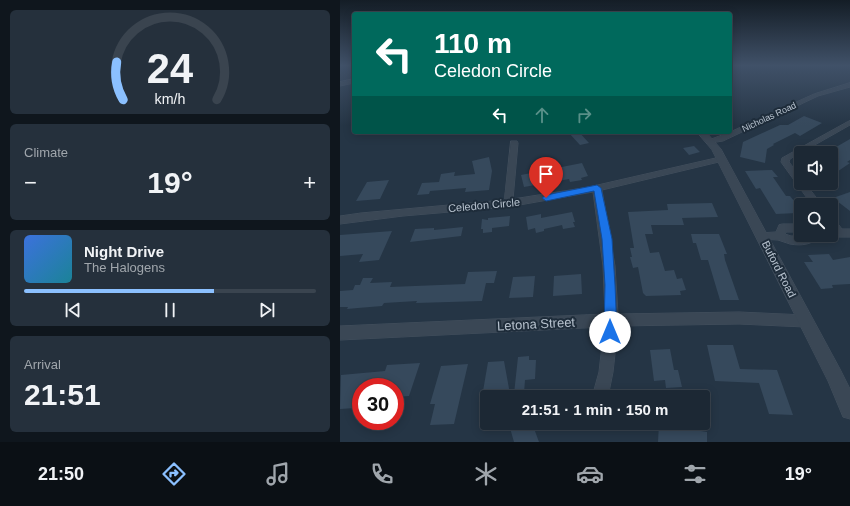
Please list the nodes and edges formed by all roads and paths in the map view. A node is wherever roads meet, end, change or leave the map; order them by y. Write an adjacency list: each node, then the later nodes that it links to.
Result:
1 (848, 86): 4 (street, Nicholas Road)
2 (849, 123): 9 (street)
3 (731, 134): 5 (street, Nicholas Road)
4 (732, 134)
5 (706, 136): 7 (street, Buford Road)
6 (514, 143): 10 (street)
7 (720, 159): 8 (street, Celedon Circle); 15 (street, Buford Road)
8 (597, 188): 10 (street, Celedon Circle); 18 (street)
9 (812, 198)
10 (508, 204): 11 (street, Celedon Circle)
11 (340, 220)
12 (794, 228): 16 (street)
13 (850, 233): 14 (street)
14 (838, 234)
15 (762, 236): 16 (street); 19 (street, Buford Road)
16 (779, 236): 17 (street)
17 (794, 240)
18 (611, 320): 19 (street, Letona Street); 20 (street, Letona Street); 21 (street)
19 (805, 321): 22 (street, Buford Road)
20 (340, 333)
21 (602, 390)
22 (850, 410)

